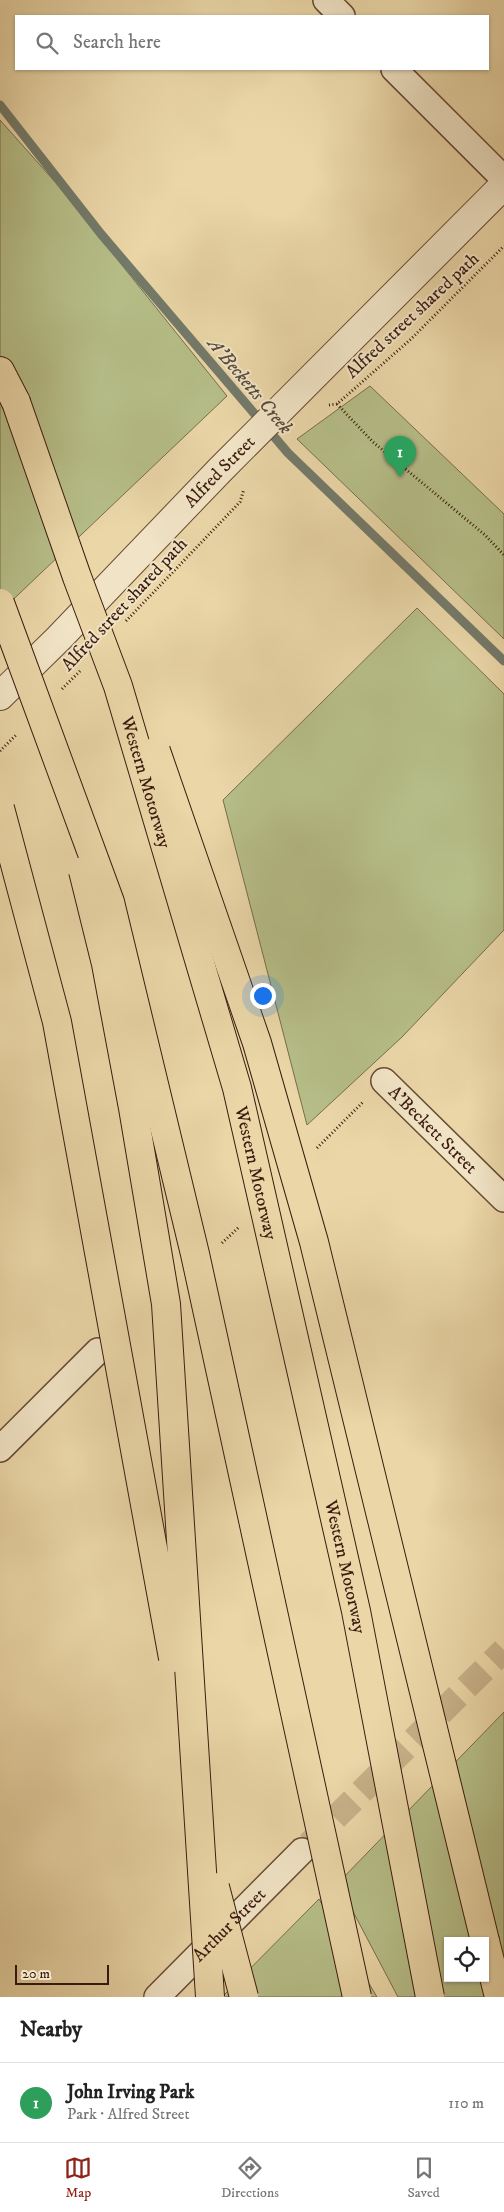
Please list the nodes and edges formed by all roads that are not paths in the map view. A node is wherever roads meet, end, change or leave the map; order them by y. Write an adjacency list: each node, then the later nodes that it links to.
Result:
1 (326, 0): 2 (street)
2 (341, 15)
3 (395, 70): 4 (street)
4 (504, 179)
5 (504, 185): 9 (street, Alfred Street)
6 (0, 371): 7 (highway, Western Motorway)
7 (16, 402): 17 (highway, bridge); 23 (highway, Western Motorway, bridge)
8 (0, 603): 10 (highway, bridge)
9 (0, 696)
10 (48, 729): 20 (highway, bridge); 22 (highway, bridge)
11 (0, 808): 21 (highway, bridge)
12 (384, 1080): 13 (street, A'Beckett Street)
13 (504, 1199)
14 (98, 1351): 15 (street)
15 (0, 1449)
16 (302, 1851): 19 (street, Arthur Street)
17 (484, 1937)
18 (489, 1957): 24 (highway)
19 (157, 1997)
20 (210, 1997)
21 (244, 1997)
22 (357, 1997)
23 (430, 1997)
24 (499, 1997)

